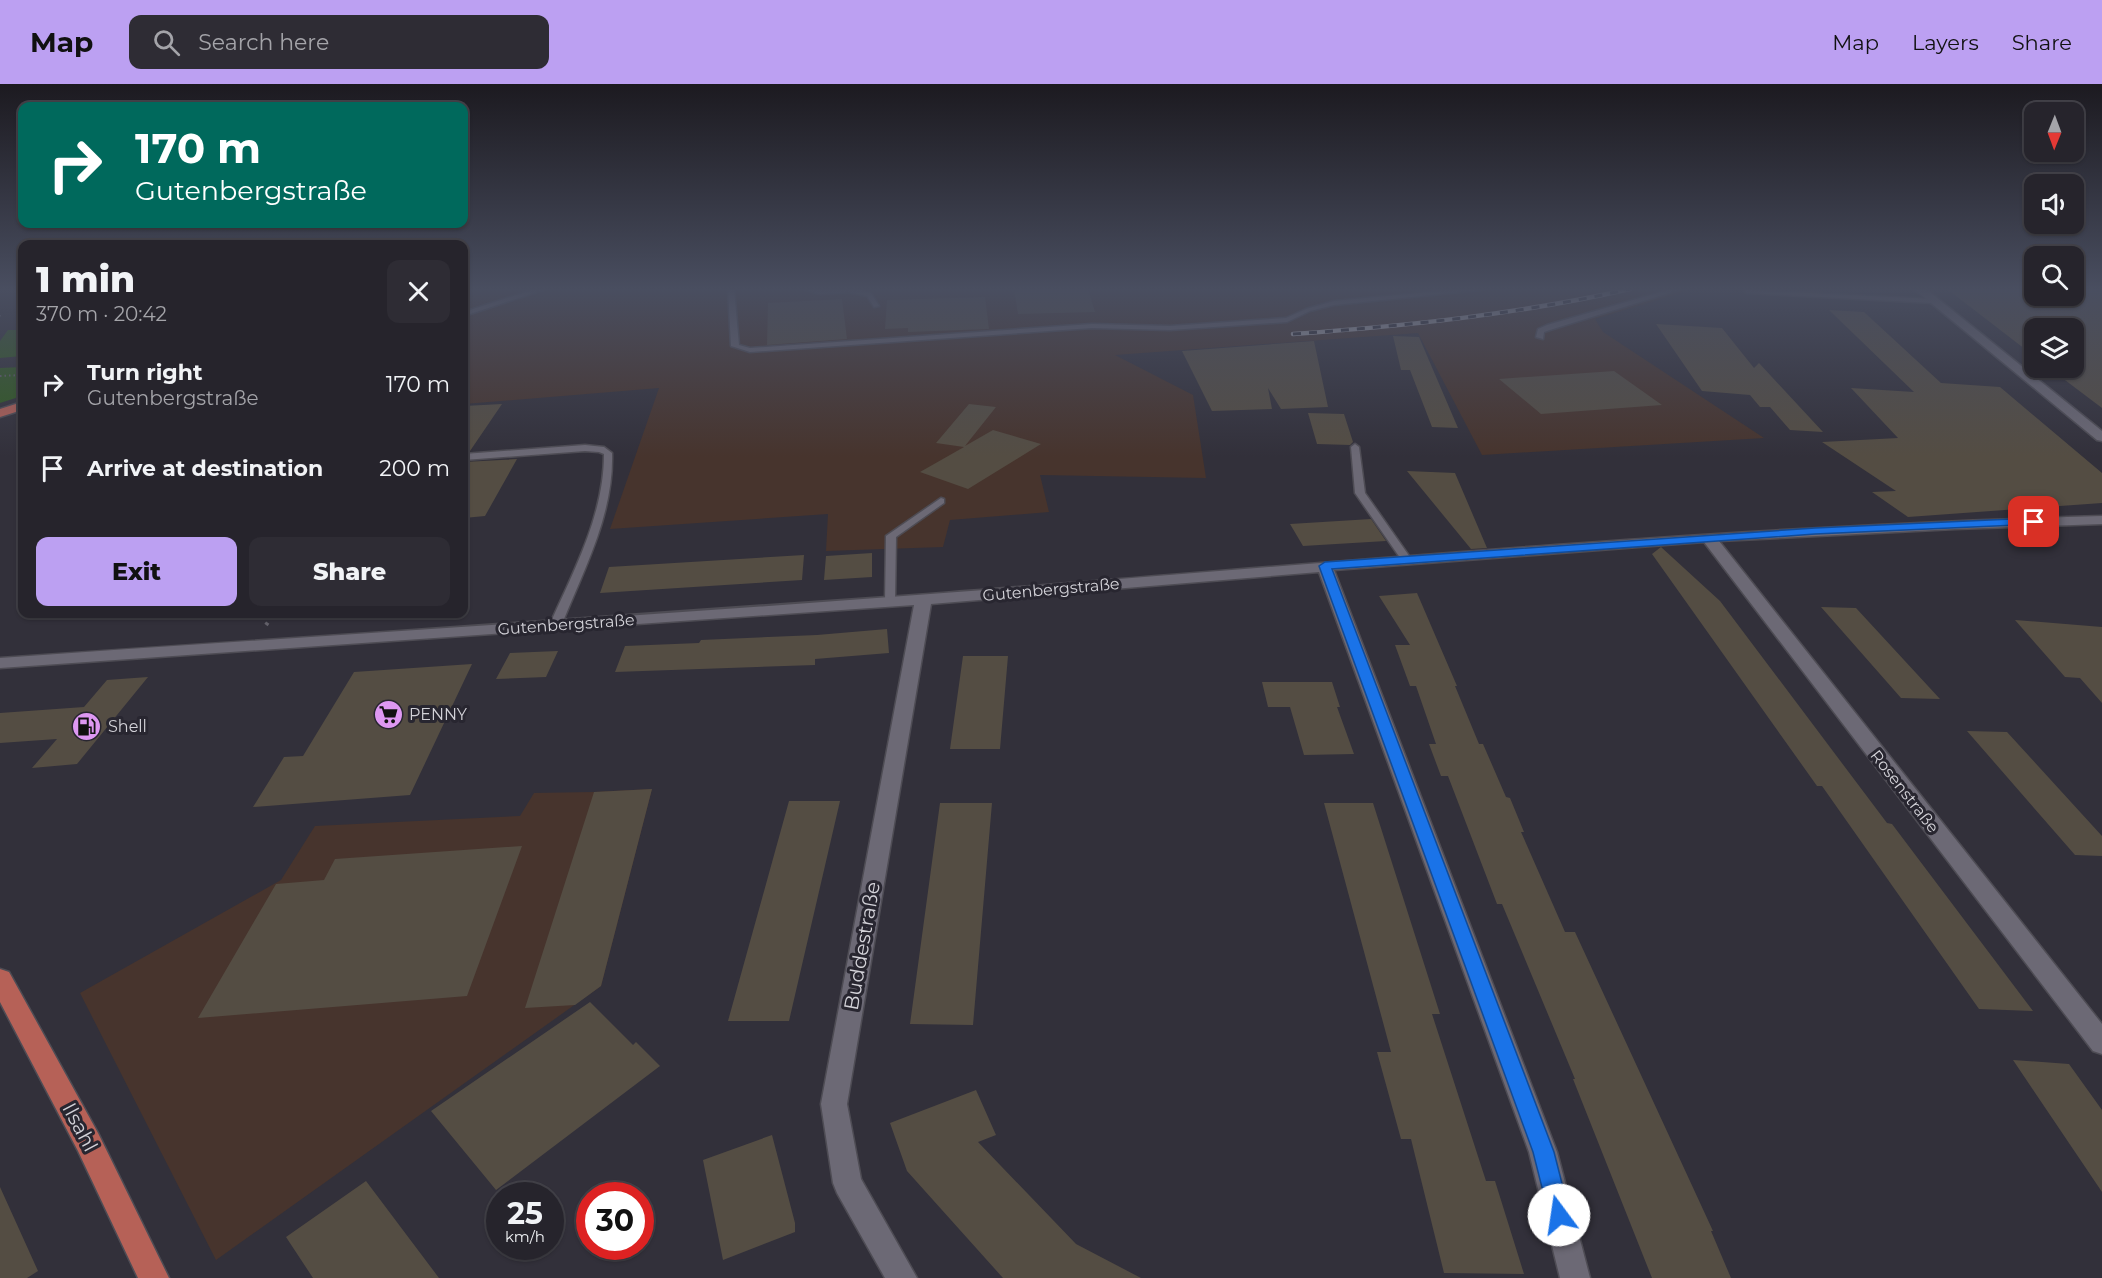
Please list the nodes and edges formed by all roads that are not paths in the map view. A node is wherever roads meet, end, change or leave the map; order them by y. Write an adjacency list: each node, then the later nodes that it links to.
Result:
1 (735, 345): 2 (lane)
2 (825, 345)
3 (1987, 345): 6 (street)
4 (18, 407): 5 (main road)
5 (0, 413)
6 (2102, 437)
7 (1355, 447): 12 (lane)
8 (468, 457): 16 (lane)
9 (941, 501): 15 (lane)
10 (2102, 520): 11 (street, Gutenbergstraße)
11 (1709, 539): 12 (street, Gutenbergstraße); 19 (street, Rosenstraße)
12 (1407, 560): 13 (street, Gutenbergstraße)
13 (1325, 566): 14 (street, Gutenbergstraße); 22 (street)
14 (922, 600): 15 (street, Gutenbergstraße); 21 (street, Buddestraße)
15 (890, 602): 16 (street, Gutenbergstraße)
16 (556, 624): 17 (street, Gutenbergstraße)
17 (0, 663)
18 (0, 979): 20 (main road, Ilsahl)
19 (2102, 1043)
20 (154, 1278)
21 (902, 1278)
22 (1575, 1278)

